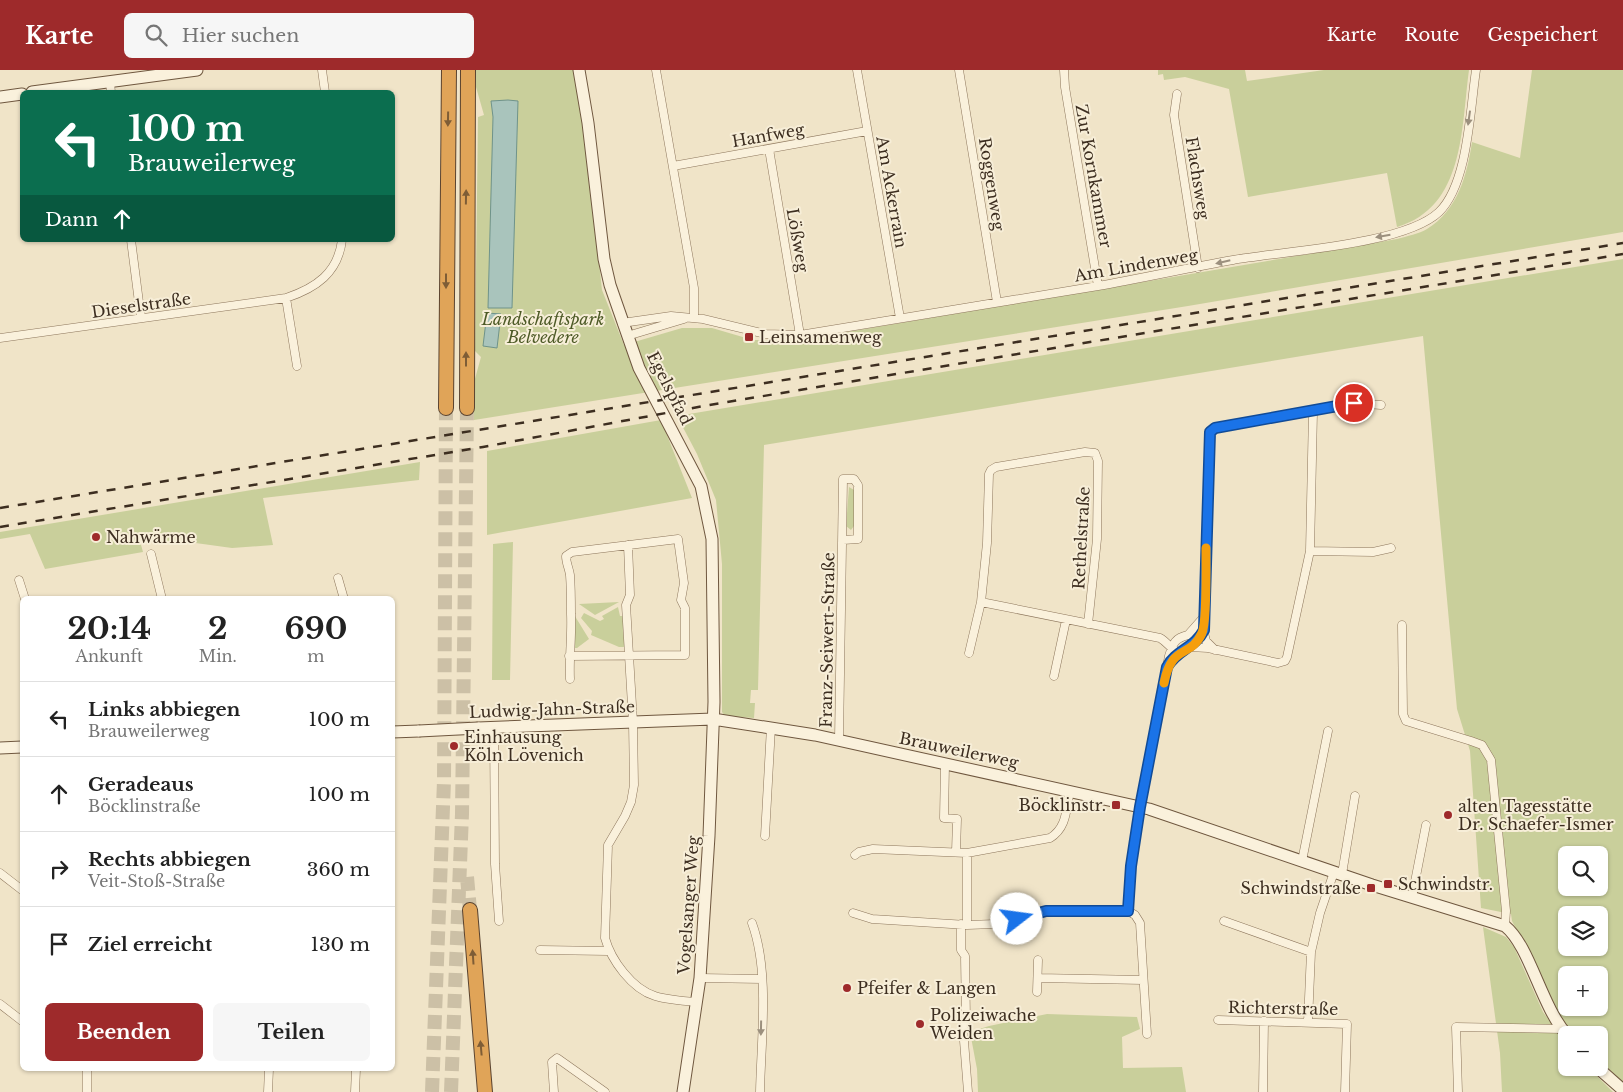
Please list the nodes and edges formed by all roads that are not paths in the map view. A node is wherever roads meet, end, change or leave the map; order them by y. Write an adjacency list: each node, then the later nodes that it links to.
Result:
1 (197, 70): 11 (street)
2 (322, 70): 13 (street)
3 (449, 70): 35 (highway, one-way to 35)
4 (468, 70): 36 (highway, one-way to 4)
5 (579, 70): 29 (street, Egelspfad)
6 (656, 70): 19 (street)
7 (857, 70): 17 (street, Am Ackerrain)
8 (959, 70): 25 (street, Roggenweg)
9 (1064, 70): 23 (street, Zur Kornkammer)
10 (1476, 70): 22 (street, Am Lindenweg, one-way to 22)
11 (111, 88): 12 (street)
12 (72, 90)
13 (325, 90)
14 (20, 94): 16 (street)
15 (1177, 94): 22 (street, Flachsweg)
16 (0, 97)
17 (867, 131): 18 (street, Hanfweg); 28 (street, Am Ackerrain)
18 (768, 149): 19 (street, Hanfweg); 30 (street, Lößweg)
19 (673, 166): 27 (street)
20 (131, 242): 26 (street)
21 (341, 242): 24 (street, Dieselstraße)
22 (1198, 268): 23 (street, Am Lindenweg)
23 (1098, 286): 25 (street, Am Lindenweg)
24 (286, 298): 26 (street, Dieselstraße); 33 (street)
25 (997, 302): 28 (street, Am Lindenweg)
26 (141, 318): 32 (street, Dieselstraße)
27 (690, 318): 29 (street, Am Lindenweg); 30 (street, Am Lindenweg); 31 (street, Am Lindenweg)
28 (900, 318): 30 (street, Am Lindenweg)
29 (622, 323): 31 (street, Egelspfad)
30 (800, 335)
31 (627, 336): 66 (street, Egelspfad)
32 (0, 338)
33 (296, 366)
34 (1381, 405): 37 (street)
35 (446, 408)
36 (466, 408)
37 (1312, 412): 41 (street); 49 (street)
38 (843, 540): 38 (street, Franz-Seiwert-Straße); 72 (street, Franz-Seiwert-Straße)
39 (628, 545): 61 (street); 61 (street); 62 (street)
40 (1391, 548): 41 (street)
41 (1310, 551): 59 (street)
42 (151, 554): 46 (street)
43 (338, 578): 47 (street)
44 (19, 580): 45 (street)
45 (24, 596)
46 (161, 596)
47 (343, 596)
48 (981, 602): 50 (street); 51 (street, Rethelstraße); 60 (street)
49 (1204, 616): 53 (street); 54 (street)
50 (1066, 620): 51 (street); 64 (street)
51 (1088, 624): 55 (street)
52 (1402, 625): 96 (street)
53 (1204, 630): 58 (street); 59 (street)
54 (1188, 635): 56 (street); 58 (street)
55 (1160, 638): 56 (street); 57 (street)
56 (1179, 638): 57 (street)
57 (1172, 647): 58 (street); 63 (street)
58 (1189, 647): 59 (street); 63 (street)
59 (1215, 650)
60 (969, 653)
61 (630, 654): 62 (street); 67 (street)
62 (569, 656): 65 (street)
63 (1167, 667): 78 (street)
64 (1054, 676)
65 (570, 679)
66 (713, 720): 67 (street, Ludwig-Jahn-Straße); 69 (street, Brauweilerweg); 101 (street, Vogelsanger Weg)
67 (633, 722): 68 (street, Ludwig-Jahn-Straße); 98 (street)
68 (494, 727): 71 (street, Ludwig-Jahn-Straße, bridge); 92 (street)
69 (770, 727): 72 (street, Brauweilerweg); 80 (street)
70 (1328, 731): 84 (street)
71 (395, 732)
72 (839, 740): 75 (street, Brauweilerweg)
73 (20, 747): 74 (street)
74 (0, 748)
75 (946, 764): 76 (street, Brauweilerweg); 81 (street)
76 (1070, 791): 78 (street, Brauweilerweg); 82 (street)
77 (1355, 796): 86 (street)
78 (1140, 807): 84 (street, Brauweilerweg); 90 (street)
79 (1426, 825): 88 (street)
80 (765, 836)
81 (956, 852): 82 (street); 83 (street)
82 (967, 853): 95 (street)
83 (855, 855)
84 (1302, 861): 86 (street, Brauweilerweg)
85 (0, 873): 87 (street)
86 (1338, 873): 88 (street, Brauweilerweg); 99 (street)
87 (20, 888)
88 (1412, 897): 96 (street, Brauweilerweg)
89 (470, 910): 123 (highway, one-way to 89)
90 (1128, 911): 95 (street); 104 (street)
91 (853, 913): 95 (street)
92 (499, 921)
93 (1224, 921): 99 (street)
94 (752, 923): 103 (street)
95 (964, 924): 128 (street)
96 (1505, 926): 112 (street)
97 (540, 950): 98 (street)
98 (608, 951): 106 (street)
99 (1311, 952): 111 (street)
100 (1038, 960): 102 (street)
101 (700, 978): 103 (street); 106 (street, Vogelsanger Weg)
102 (1038, 978): 104 (street); 105 (street)
103 (762, 979): 127 (street, one-way to 127)
104 (1143, 980): 114 (street)
105 (1037, 992)
106 (697, 1002): 126 (street, Vogelsanger Weg)
107 (0, 1004): 108 (street)
108 (20, 1019)
109 (1218, 1020): 110 (street, Richterstraße)
110 (1264, 1021): 111 (street, Richterstraße); 129 (street)
111 (1308, 1022): 130 (street, Richterstraße)
112 (1560, 1026)
113 (1558, 1032): 131 (street)
114 (1147, 1034)
115 (88, 1071): 120 (street)
116 (269, 1071): 121 (street)
117 (356, 1071): 122 (street)
118 (1607, 1076): 119 (street)
119 (1623, 1090)
120 (87, 1092)
121 (268, 1092)
122 (355, 1092)
123 (485, 1092)
124 (554, 1092): 125 (street)
125 (605, 1092)
126 (683, 1092)
127 (760, 1092)
128 (968, 1092)
129 (1263, 1092)
130 (1345, 1092)
131 (1458, 1092)

